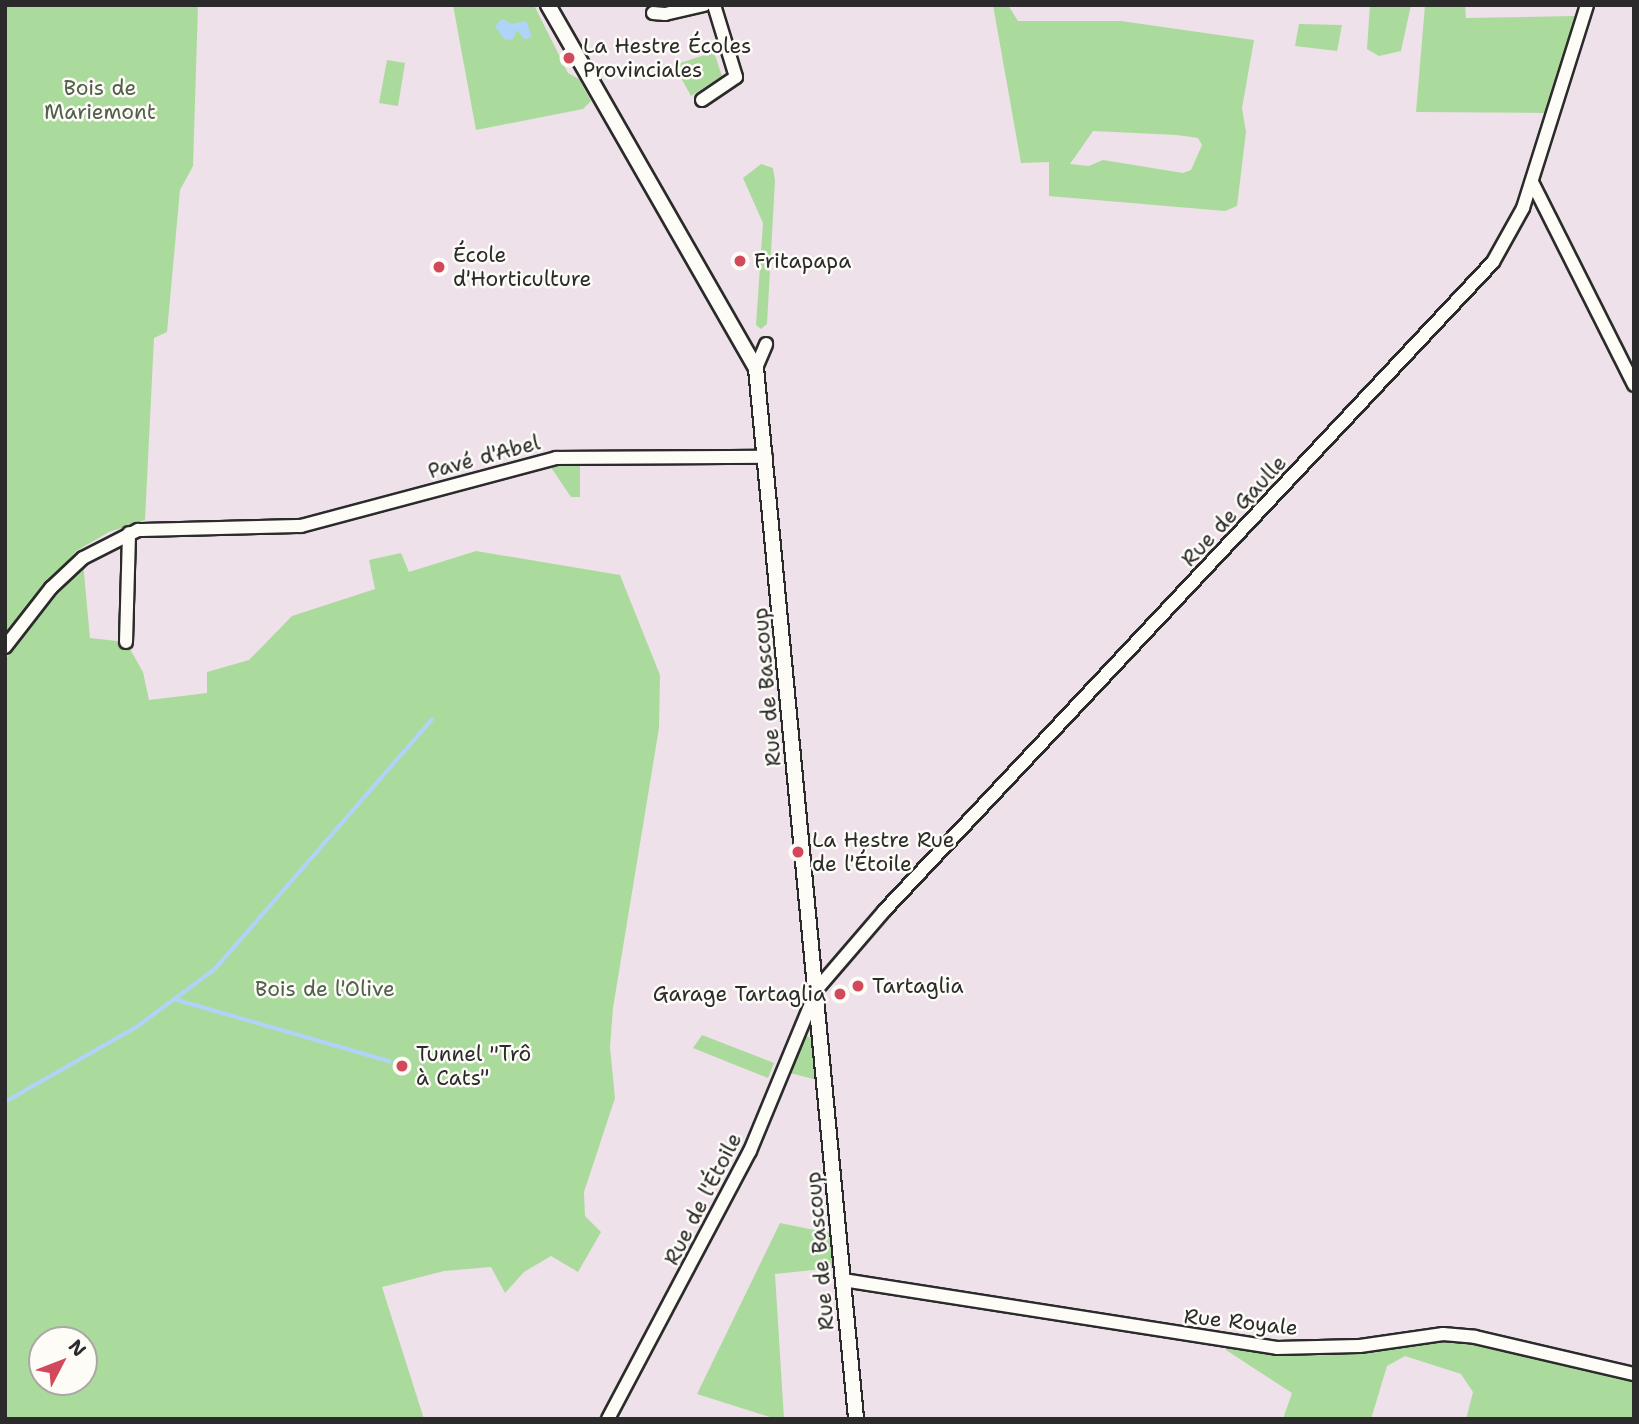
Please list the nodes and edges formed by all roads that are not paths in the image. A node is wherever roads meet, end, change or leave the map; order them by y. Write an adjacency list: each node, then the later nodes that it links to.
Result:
1 (548, 5): 9 (main road, Rue de Bascoup)
2 (704, 5): 5 (street)
3 (714, 5): 6 (street)
4 (1587, 5): 7 (street, Rue de Gaulle)
5 (653, 13)
6 (702, 100)
7 (1532, 181): 10 (street); 15 (street, Rue de Gaulle)
8 (766, 344): 9 (street)
9 (756, 368): 11 (main road, Rue de Bascoup)
10 (1634, 385)
11 (766, 457): 12 (street, Pavé d'Abel); 15 (main road, Rue de Bascoup)
12 (129, 533): 13 (street); 14 (street)
13 (126, 642)
14 (5, 647)
15 (817, 989): 16 (main road, Rue de Bascoup); 18 (street, Rue de l'Étoile)
16 (843, 1280): 17 (street, Rue Royale); 19 (main road, Rue de Bascoup)
17 (1634, 1374)
18 (608, 1419)
19 (856, 1419)

